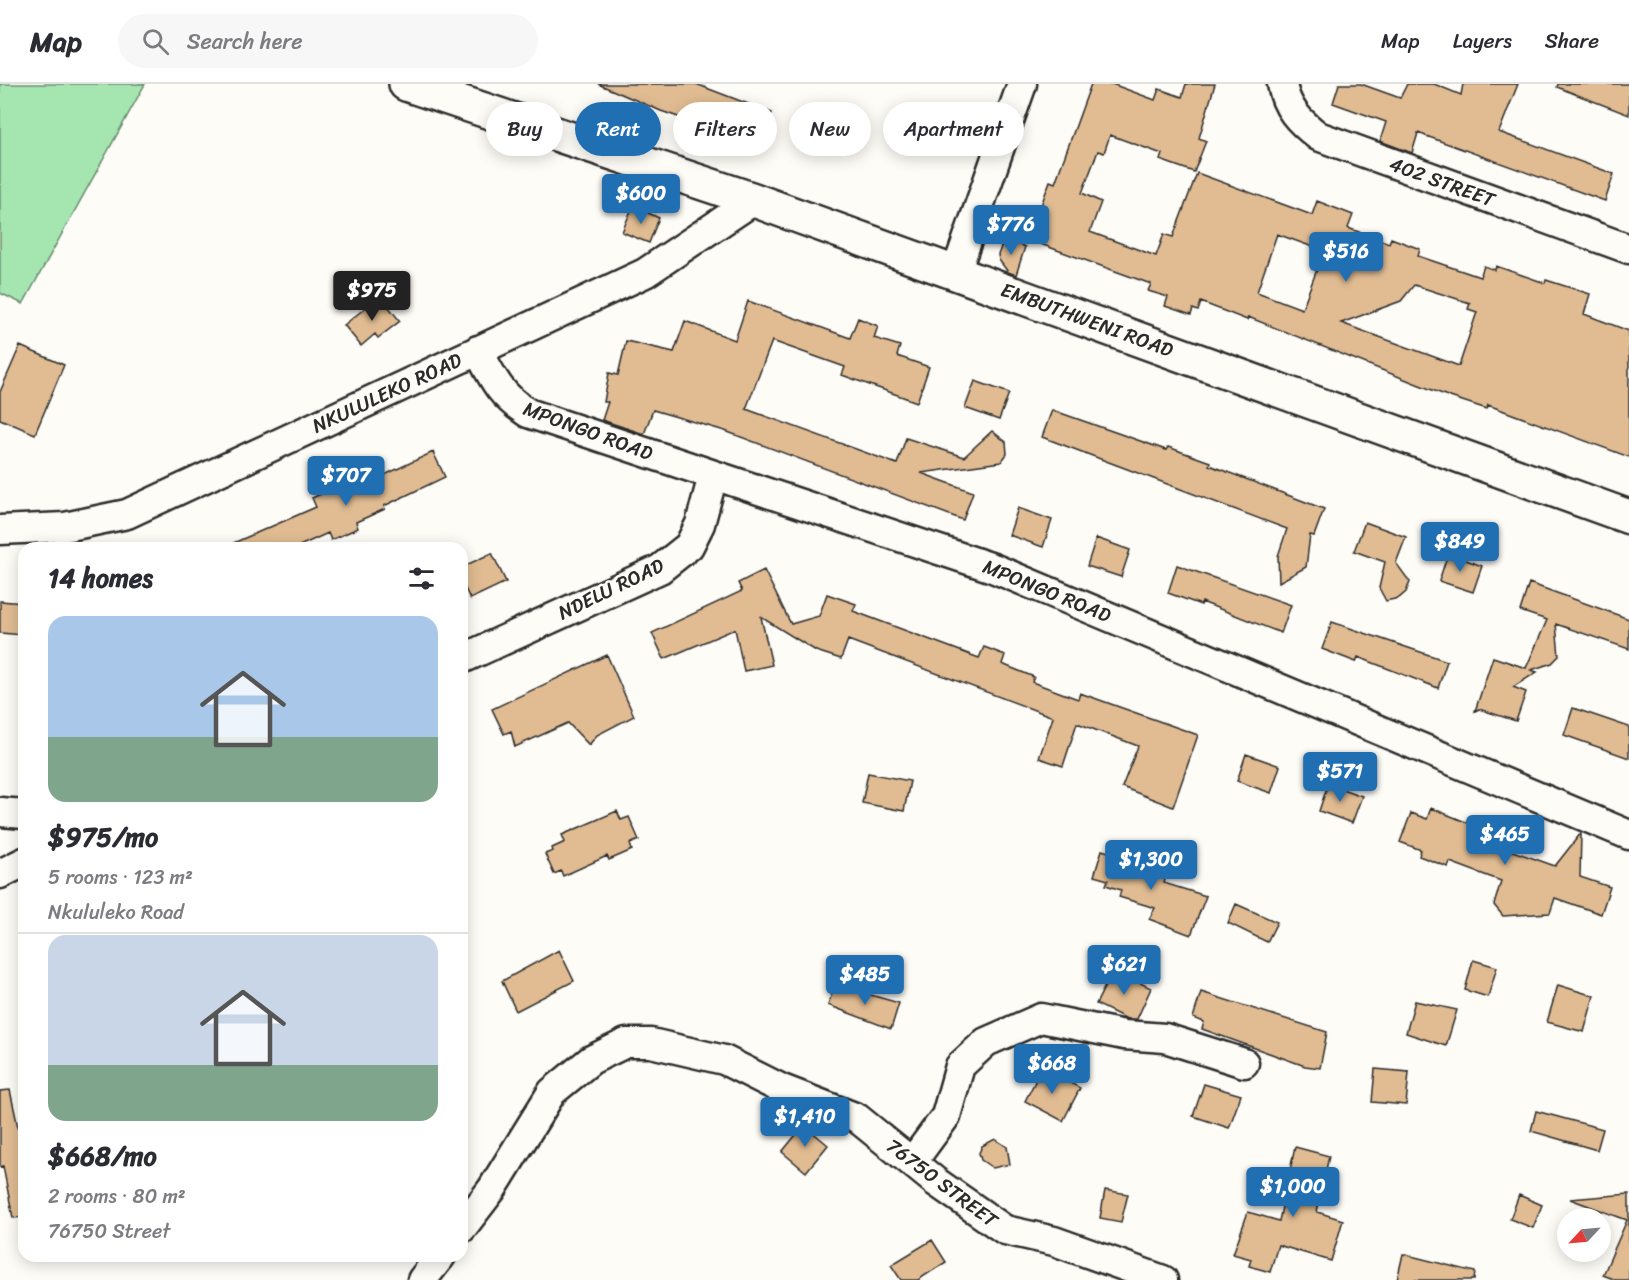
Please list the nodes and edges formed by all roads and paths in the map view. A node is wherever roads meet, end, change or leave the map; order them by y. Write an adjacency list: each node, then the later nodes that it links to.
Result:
1 (406, 84): 4 (street, EMBUTHWENI ROAD)
2 (1022, 84): 6 (street)
3 (1282, 84): 5 (street, 402 STREET)
4 (754, 200): 6 (street, EMBUTHWENI ROAD); 7 (street, NKULULEKO ROAD)
5 (1629, 249)
6 (956, 272): 9 (street, EMBUTHWENI ROAD)
7 (478, 350): 8 (street, MPONGO ROAD); 10 (street, NKULULEKO ROAD)
8 (713, 476): 11 (street, NDELU ROAD); 14 (street, MPONGO ROAD)
9 (1629, 517)
10 (0, 530)
11 (468, 656)
12 (0, 812): 13 (street)
13 (18, 814)
14 (1629, 835)
15 (18, 865): 16 (street)
16 (0, 874)
17 (1244, 1063): 18 (street)
18 (913, 1161): 19 (street, 76750 STREET); 22 (street, 76750 STREET)
19 (468, 1220)
20 (436, 1262): 21 (street)
21 (423, 1280)
22 (1163, 1280)

